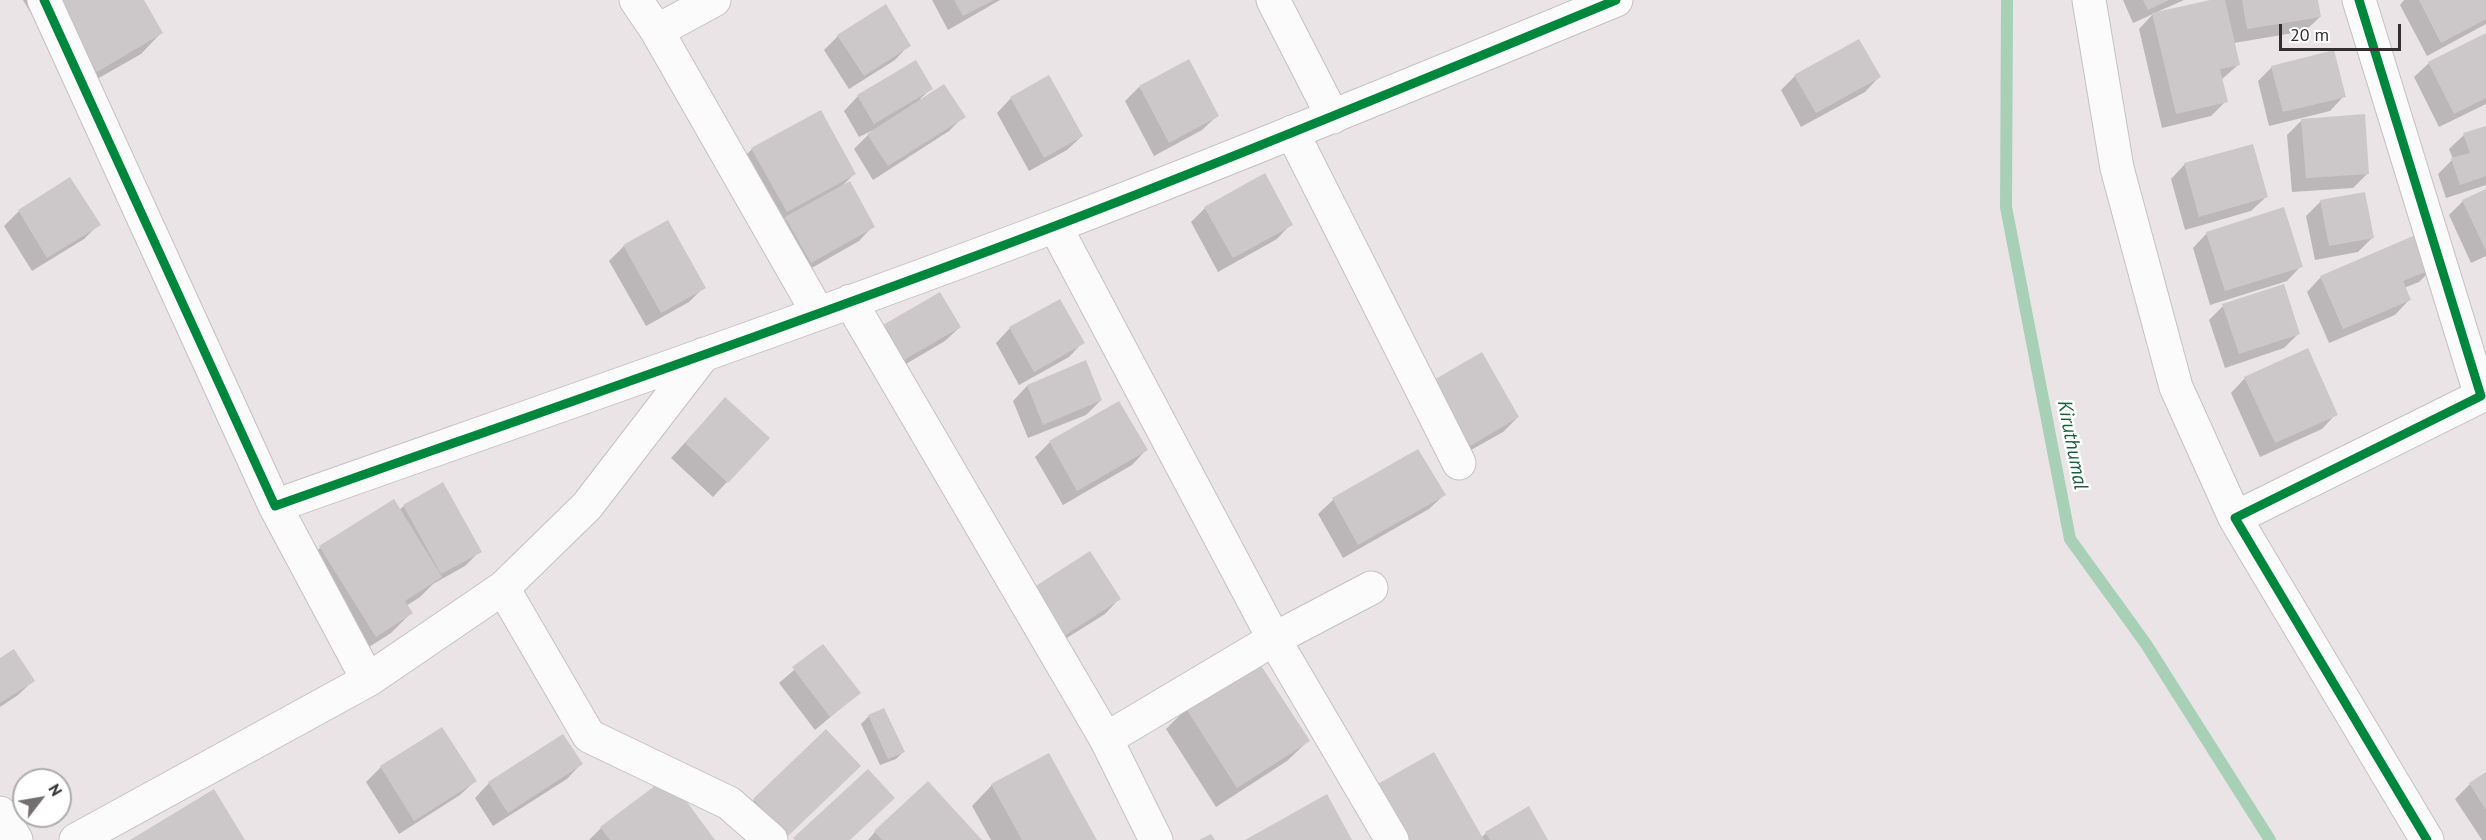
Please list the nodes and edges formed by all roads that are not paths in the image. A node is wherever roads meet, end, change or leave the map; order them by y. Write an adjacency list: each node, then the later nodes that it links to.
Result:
1 (44, 0): 17 (street)
2 (636, 0): 8 (street)
3 (714, 0): 8 (street)
4 (1273, 0): 9 (street)
5 (1616, 0): 9 (street)
6 (2089, 0): 18 (street)
7 (2359, 0): 15 (street)
8 (657, 31): 13 (street)
9 (1333, 117): 10 (street)
10 (1292, 132): 11 (street); 16 (street)
11 (1055, 226): 12 (street); 21 (street)
12 (850, 301): 13 (street); 23 (street)
13 (818, 313): 14 (street)
14 (704, 354): 17 (street); 19 (street)
15 (2484, 398): 18 (street)
16 (1459, 463)
17 (275, 506): 22 (street)
18 (2235, 518): 30 (street)
19 (503, 588): 22 (street); 27 (street)
20 (1371, 588): 21 (street)
21 (1274, 639): 23 (street); 29 (street)
22 (368, 680): 26 (street)
23 (1106, 739): 28 (street)
24 (0, 813): 25 (street)
25 (16, 840)
26 (76, 840)
27 (771, 840)
28 (1156, 840)
29 (1392, 840)
30 (2427, 840)

